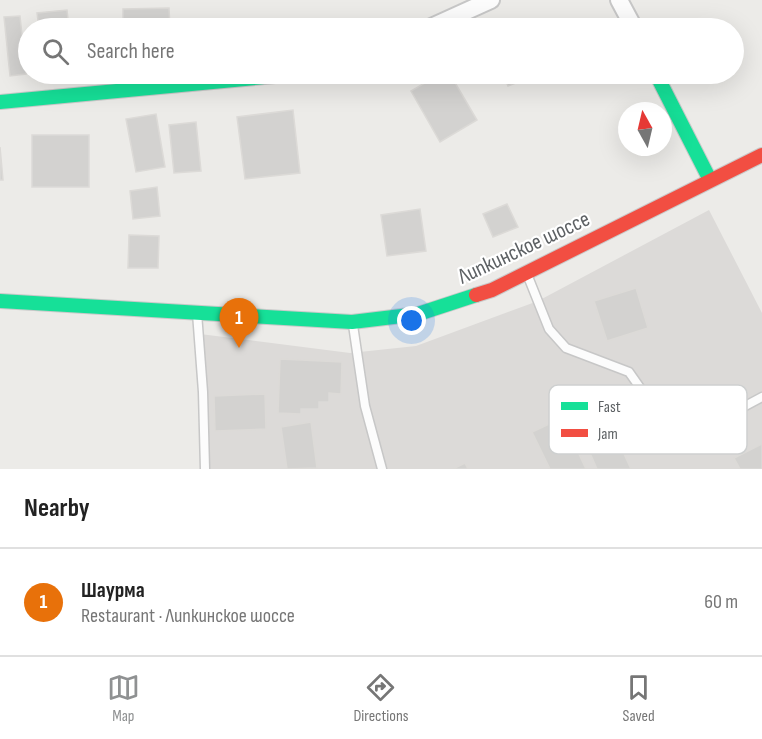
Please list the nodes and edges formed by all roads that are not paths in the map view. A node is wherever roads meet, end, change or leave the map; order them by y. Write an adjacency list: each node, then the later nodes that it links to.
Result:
1 (491, 0): 3 (street)
2 (619, 0): 4 (street)
3 (451, 18)
4 (629, 18)
5 (191, 84): 7 (street)
6 (661, 84): 9 (street)
7 (0, 102)
8 (762, 155): 9 (street, Липкинское шоссе)
9 (710, 180): 10 (street, Липкинское шоссе)
10 (527, 273): 13 (street, Липкинское шоссе); 14 (lane)
11 (0, 301): 12 (street, Липкинское шоссе)
12 (197, 312): 13 (street, Липкинское шоссе); 17 (lane)
13 (352, 322): 18 (lane)
14 (638, 385)
15 (762, 396): 16 (lane)
16 (747, 404)
17 (205, 469)
18 (382, 469)

